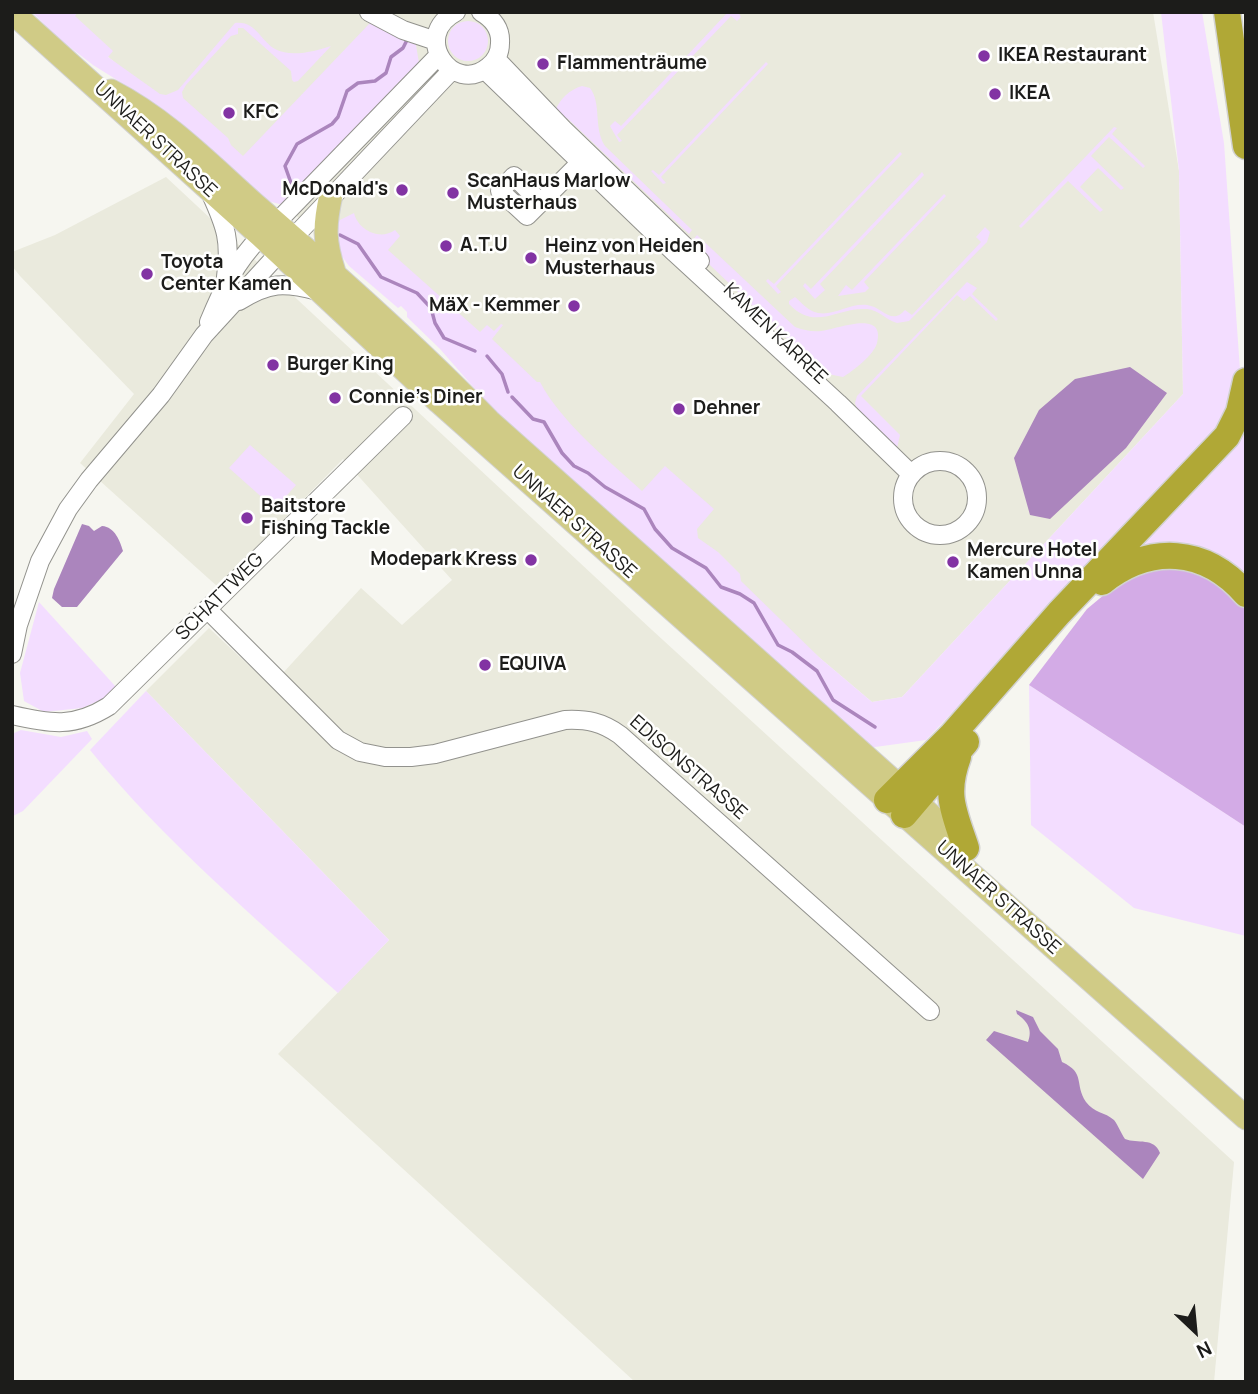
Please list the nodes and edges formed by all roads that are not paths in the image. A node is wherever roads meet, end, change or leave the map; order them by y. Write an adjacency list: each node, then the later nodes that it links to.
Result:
1 (12, 12): 9 (main road)
2 (369, 12): 6 (street)
3 (456, 12): 6 (street)
4 (1227, 12): 10 (highway)
5 (489, 15): 7 (street)
6 (438, 41): 8 (street); 15 (street)
7 (490, 64): 8 (street); 11 (street, KAMEN KARREE)
8 (452, 70): 13 (street)
9 (90, 79): 12 (main road, UNNAER STRASSE); 15 (main road, UNNAER STRASSE)
10 (1246, 146)
11 (584, 158): 14 (street); 22 (street, KAMEN KARREE)
12 (210, 190): 15 (main road, UNNAER STRASSE); 16 (street)
13 (331, 195): 15 (street); 17 (main road)
14 (540, 202)
15 (277, 237): 16 (street); 17 (main road, UNNAER STRASSE); 18 (street)
16 (225, 284): 19 (street)
17 (328, 284): 18 (street); 28 (main road, UNNAER STRASSE)
18 (230, 307): 19 (street)
19 (204, 335): 25 (street)
20 (1246, 382): 28 (highway)
21 (403, 416): 24 (street, SCHATTWEG)
22 (911, 474): 22 (street)
23 (1246, 594): 27 (highway)
24 (207, 609): 26 (street, SCHATTWEG); 30 (street, EDISONSTRASSE)
25 (12, 653)
26 (12, 715)
27 (961, 749): 28 (highway); 29 (highway)
28 (902, 801): 29 (main road, UNNAER STRASSE); 32 (main road, UNNAER STRASSE)
29 (966, 848): 31 (main road, UNNAER STRASSE)
30 (930, 1011)
31 (1246, 1100)
32 (1246, 1118)

